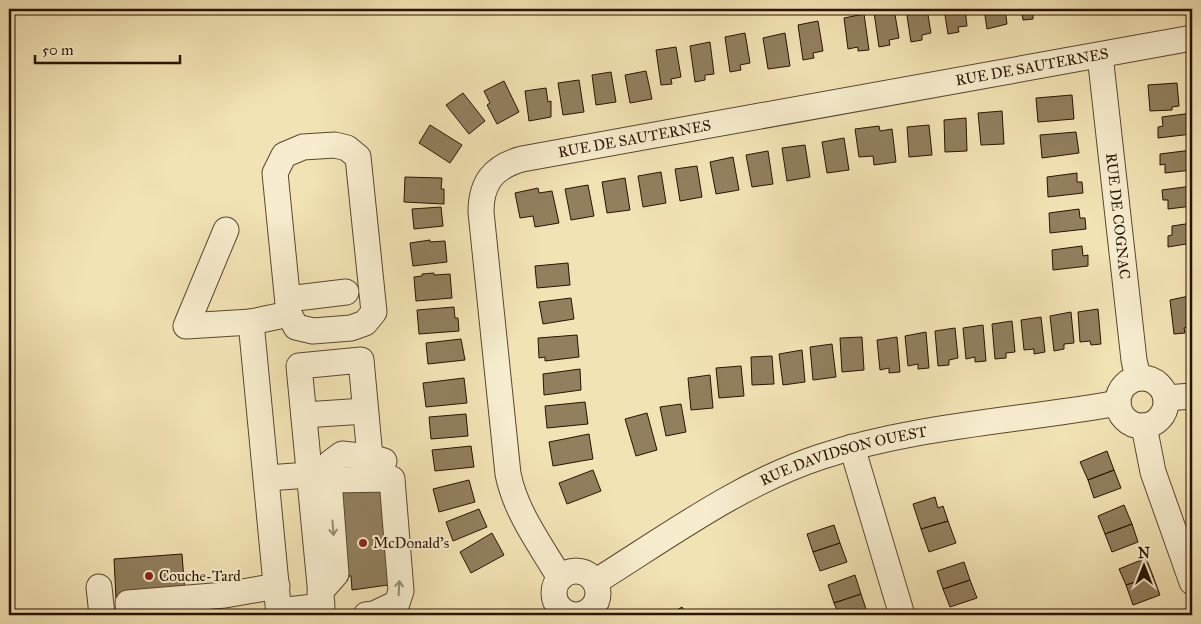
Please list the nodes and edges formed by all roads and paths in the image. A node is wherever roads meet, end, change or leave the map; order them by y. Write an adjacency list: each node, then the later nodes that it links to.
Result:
1 (1192, 38): 2 (street, RUE DE SAUTERNES)
2 (1100, 55): 7 (street, RUE DE COGNAC); 19 (street, RUE DE SAUTERNES)
3 (226, 230): 6 (street)
4 (346, 292): 5 (street)
5 (289, 306): 5 (street); 6 (street)
6 (251, 322): 17 (street)
7 (1138, 378): 9 (street); 10 (street)
8 (1192, 396): 9 (street)
9 (1166, 398): 13 (street)
10 (1118, 403): 13 (street); 14 (street, RUE DAVIDSON OUEST)
11 (365, 411): 12 (street); 12 (street); 15 (street)
12 (304, 415): 16 (street)
13 (1144, 426): 21 (street)
14 (852, 447): 20 (street, RUE DAVIDSON OUEST); 32 (street)
15 (370, 457): 16 (street); 18 (street)
16 (319, 477): 17 (street); 18 (street); 24 (street)
17 (267, 478): 22 (street)
18 (392, 479): 31 (street, one-way to 18)
19 (560, 578): 20 (street); 26 (street)
20 (595, 582): 28 (street)
21 (1192, 582)
22 (277, 586): 25 (street); 27 (street)
23 (99, 587): 29 (street)
24 (327, 604): 27 (street)
25 (226, 605): 30 (street)
26 (553, 611): 28 (street)
27 (279, 613)
28 (588, 614)
29 (102, 615)
30 (129, 615)
31 (366, 615)
32 (902, 615)

